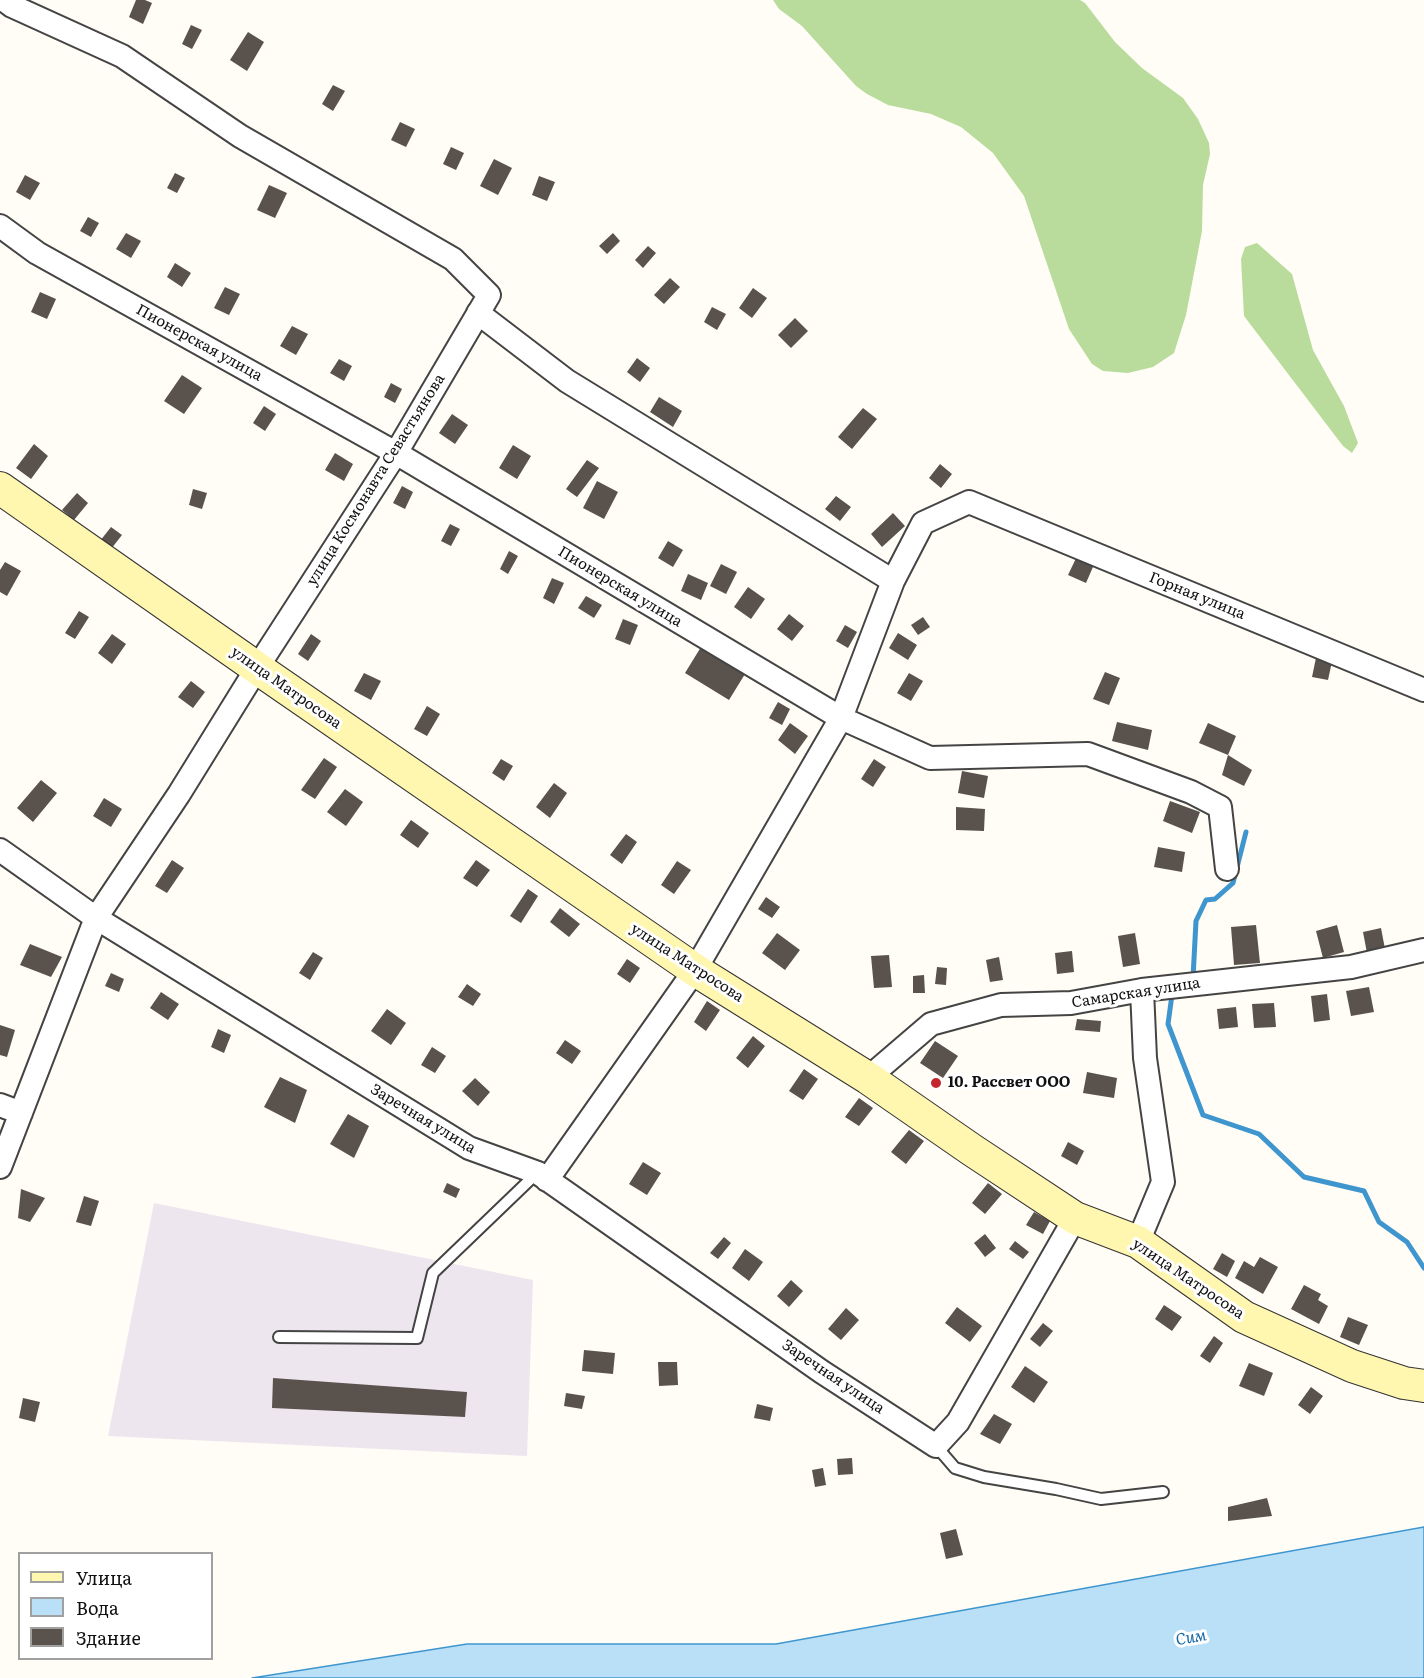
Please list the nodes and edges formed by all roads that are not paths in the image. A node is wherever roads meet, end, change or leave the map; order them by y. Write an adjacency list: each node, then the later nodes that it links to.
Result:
1 (3, 0): 3 (street, улица Космонавта Севастьянова)
2 (0, 226): 4 (street, Пионерская улица)
3 (478, 314): 4 (street, улица Космонавта Севастьянова); 6 (street)
4 (396, 453): 7 (street, улица Космонавта Севастьянова); 9 (street, Пионерская улица)
5 (0, 488): 7 (main road, улица Матросова)
6 (893, 581): 8 (street, Горная улица); 9 (street)
7 (257, 668): 12 (street, улица Космонавта Севастьянова); 14 (main road, улица Матросова)
8 (1424, 690)
9 (840, 718): 11 (street, Пионерская улица); 14 (street)
10 (0, 850): 12 (street, Заречная улица)
11 (1227, 869)
12 (96, 918): 17 (street, улица Космонавта Севастьянова); 19 (street, Заречная улица)
13 (1424, 950): 15 (street, Самарская улица)
14 (695, 970): 16 (main road, улица Матросова); 19 (street)
15 (1142, 990): 16 (street, Самарская улица); 21 (street)
16 (868, 1078): 20 (main road, улица Матросова)
17 (11, 1109): 18 (street, улица Космонавта Севастьянова)
18 (0, 1167)
19 (542, 1176): 22 (lane); 24 (street, Заречная улица)
20 (1075, 1218): 21 (main road, улица Матросова); 24 (street)
21 (1138, 1242): 23 (main road, улица Матросова)
22 (279, 1337)
23 (1414, 1384)
24 (936, 1446): 25 (lane, Заречная улица)
25 (1163, 1492)

